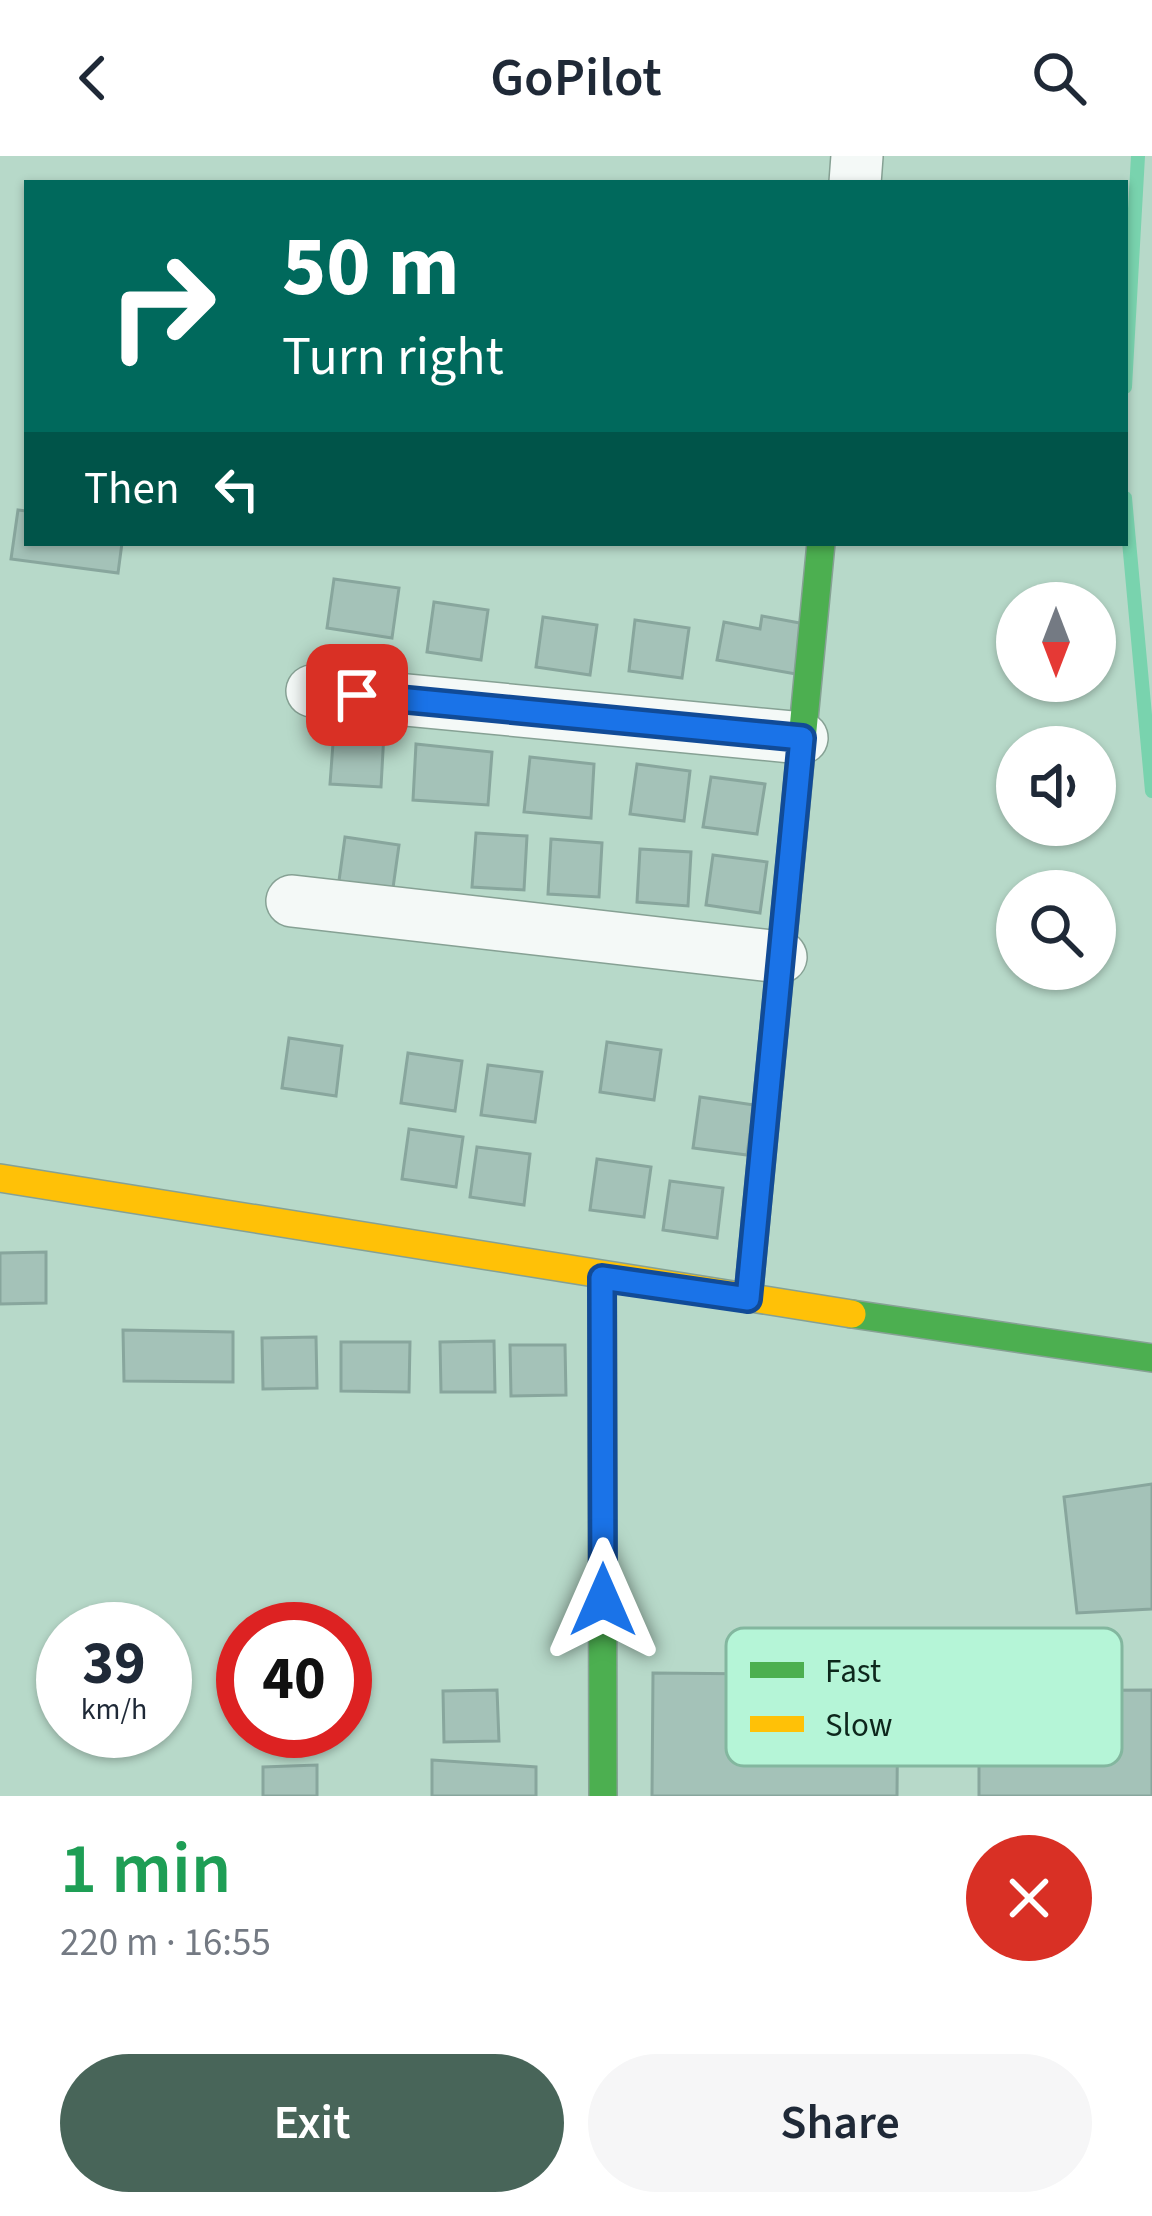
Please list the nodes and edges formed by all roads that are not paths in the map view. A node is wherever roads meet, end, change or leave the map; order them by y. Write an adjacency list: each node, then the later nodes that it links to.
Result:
1 (820, 546): 3 (street)
2 (313, 691): 3 (street)
3 (802, 738): 5 (street)
4 (292, 901): 5 (street)
5 (781, 958): 8 (street)
6 (0, 1178): 7 (street)
7 (602, 1278): 8 (street); 10 (street)
8 (748, 1299): 9 (street)
9 (1152, 1358)
10 (603, 1796)

